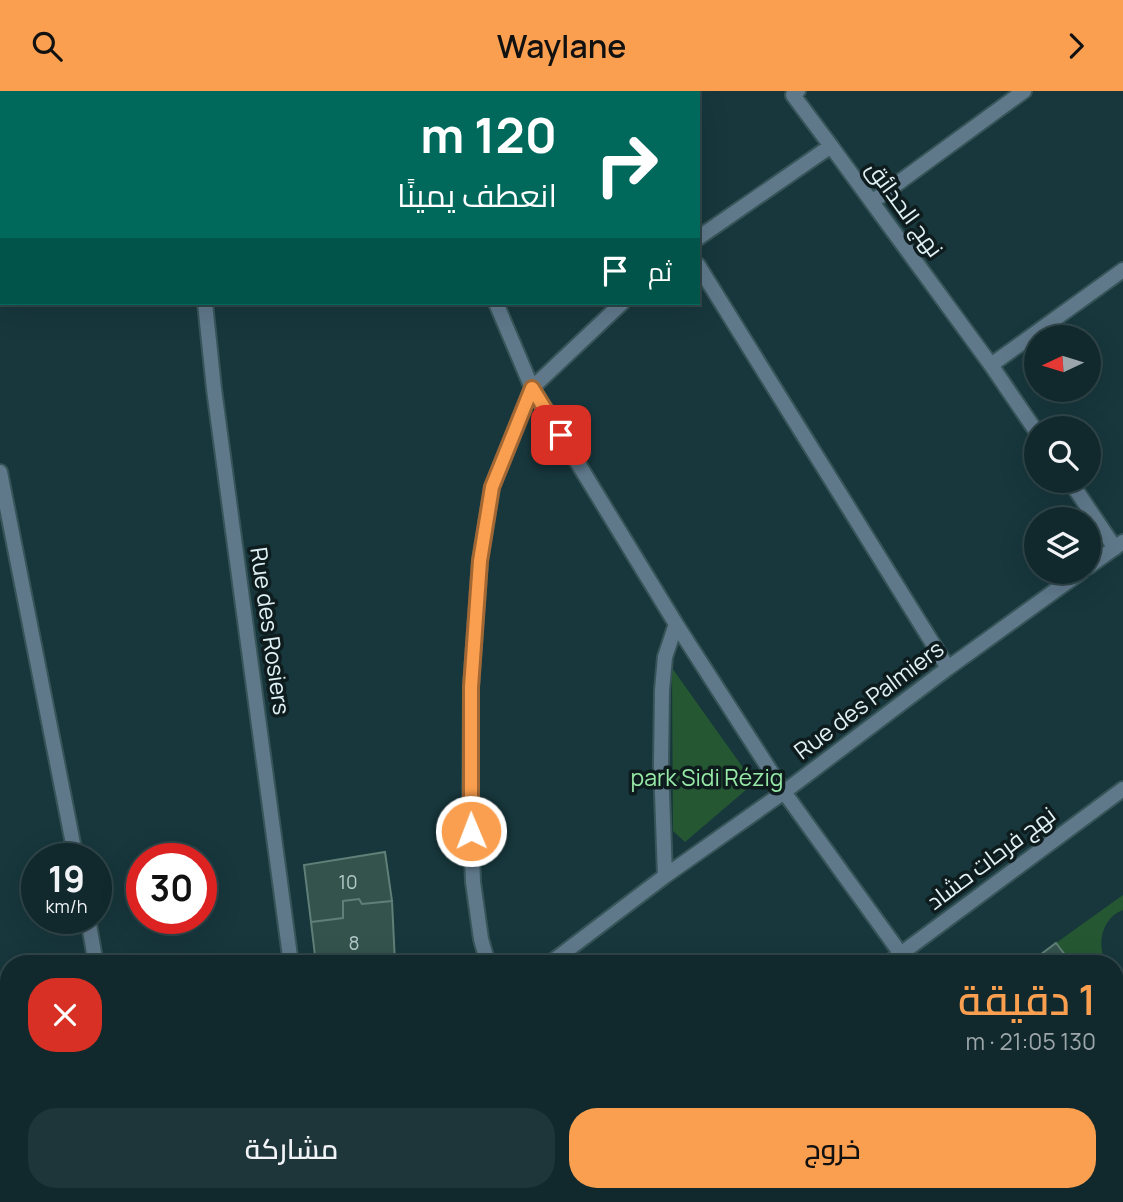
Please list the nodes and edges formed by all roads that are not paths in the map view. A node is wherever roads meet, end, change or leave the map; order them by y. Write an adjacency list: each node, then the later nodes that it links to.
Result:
1 (1024, 91): 4 (street)
2 (794, 92): 3 (street, نهج الحدائق)
3 (831, 146): 4 (street, نهج الحدائق); 5 (street)
4 (872, 202): 11 (street, نهج الحدائق)
5 (700, 237)
6 (700, 268): 20 (street)
7 (1123, 270): 11 (street)
8 (205, 305): 28 (street, Rue des Rosiers)
9 (497, 305): 12 (street)
10 (620, 305): 12 (street)
11 (991, 365): 13 (street, نهج الحدائق)
12 (532, 388): 19 (street); 29 (street)
13 (1026, 416)
14 (0, 472): 23 (street)
15 (1079, 493): 16 (street)
16 (1119, 545): 17 (street)
17 (1101, 558)
18 (1064, 584): 20 (street, Rue des Palmiers)
19 (676, 624): 22 (street); 24 (street)
20 (948, 668): 22 (street, Rue des Palmiers)
21 (1123, 789): 26 (street, نهج فرحات حشاد)
22 (784, 792): 24 (street, Rue des Palmiers); 26 (street)
23 (73, 843)
24 (665, 876): 30 (street, Rue des Palmiers)
25 (91, 934): 27 (street)
26 (901, 954)
27 (94, 955)
28 (290, 955)
29 (485, 955)
30 (561, 955)

